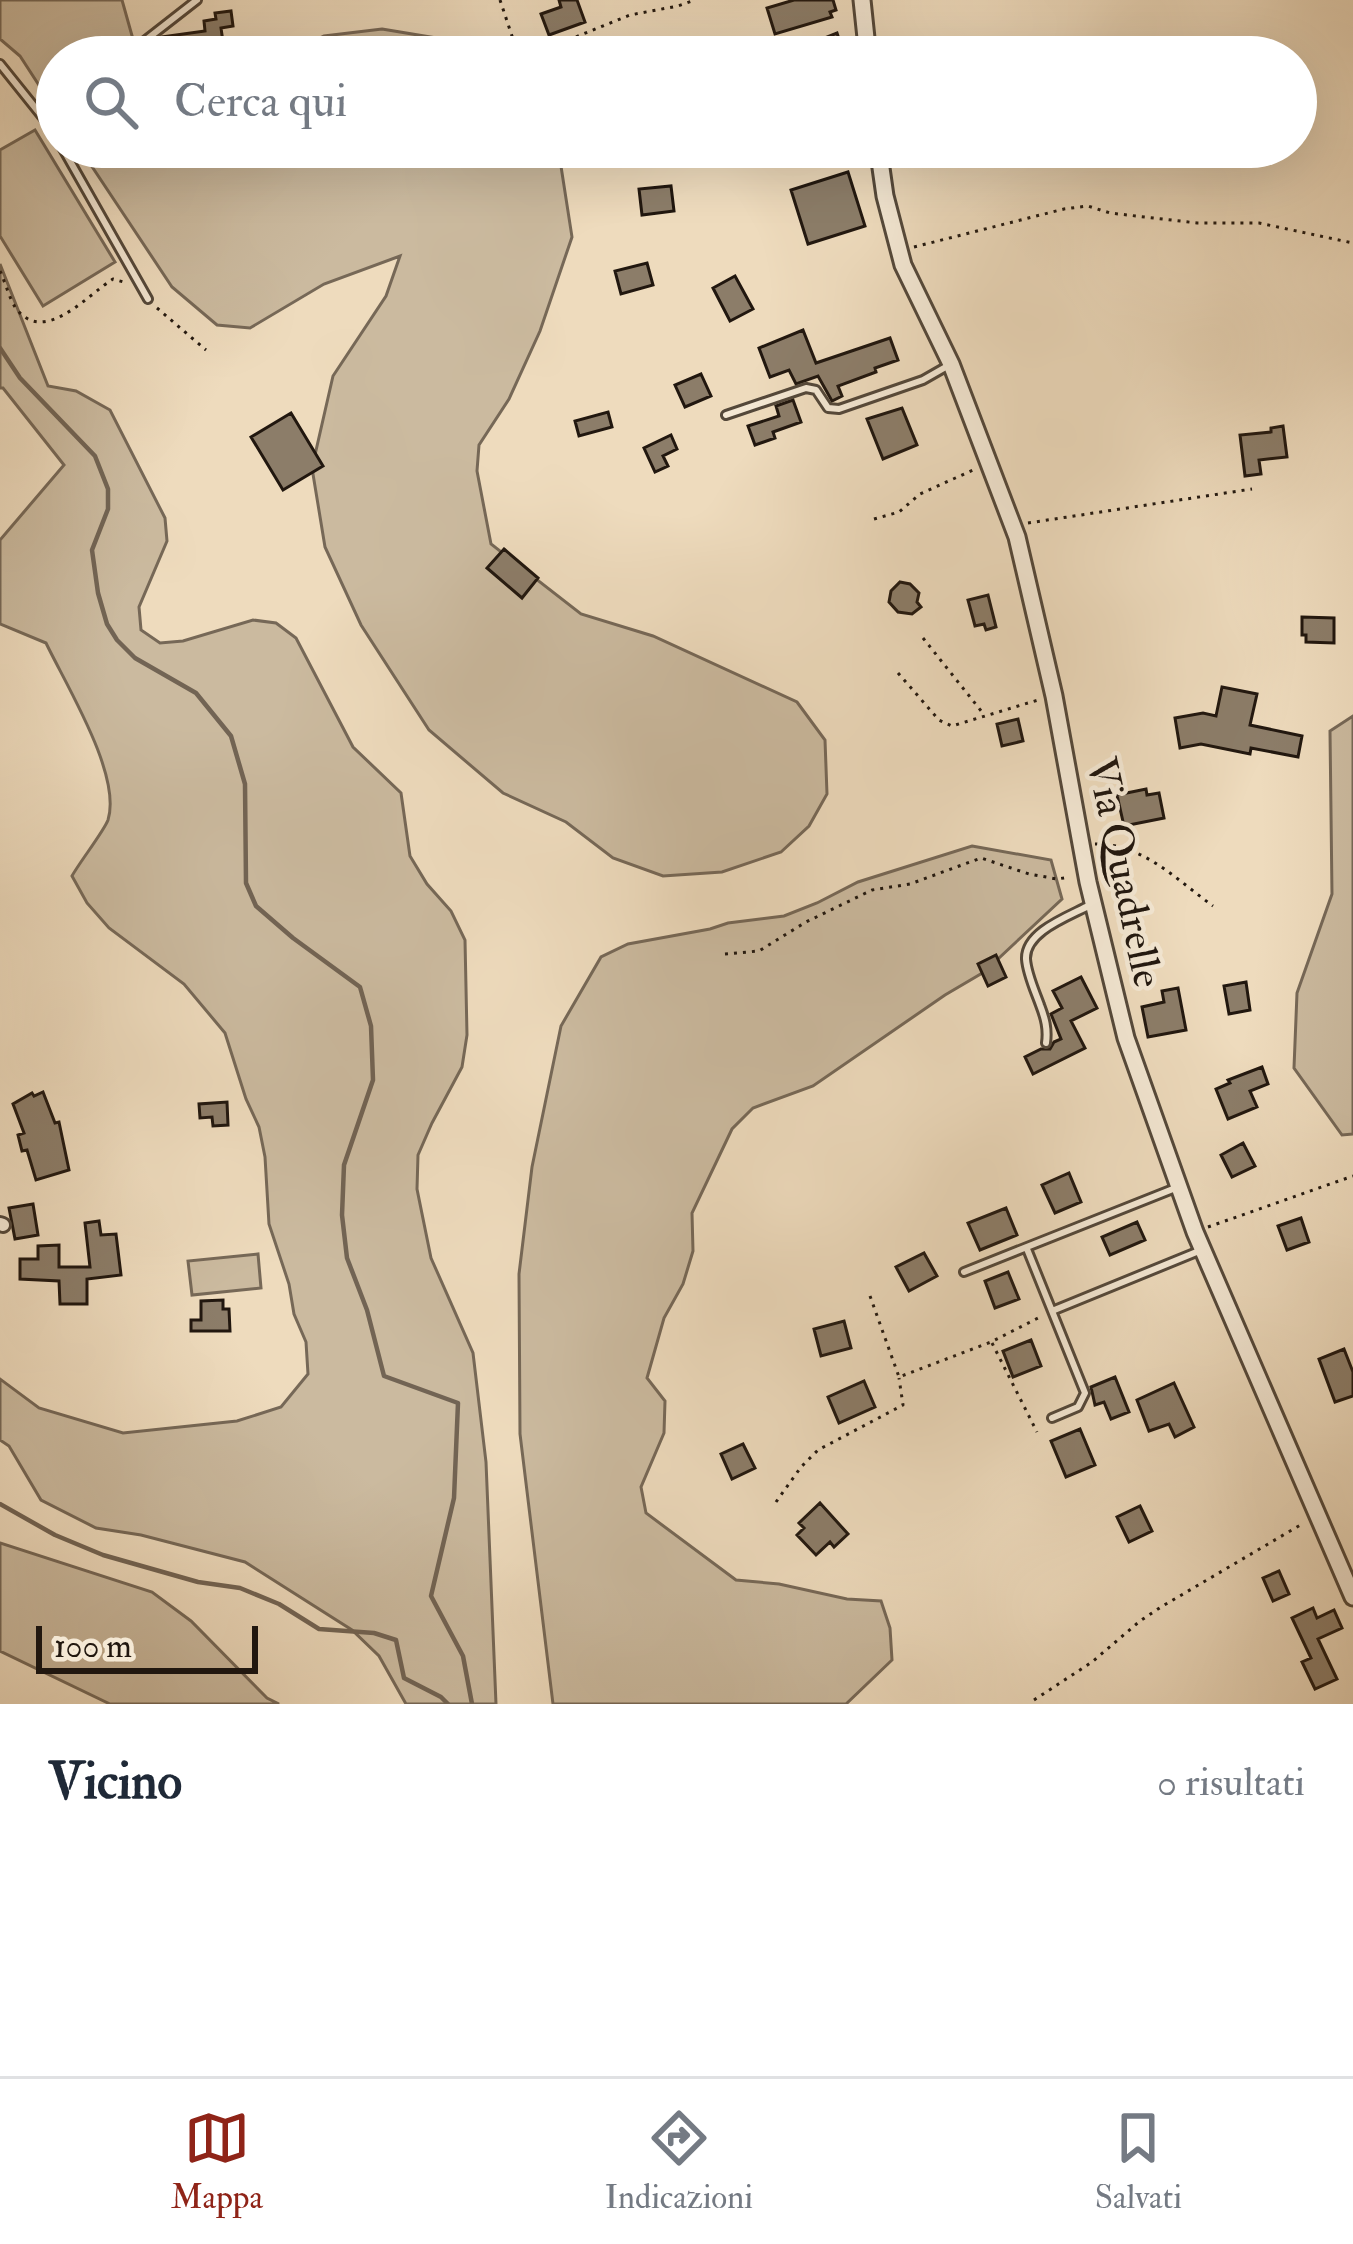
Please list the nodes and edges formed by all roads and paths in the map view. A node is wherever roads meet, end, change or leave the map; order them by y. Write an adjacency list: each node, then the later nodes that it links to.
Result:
1 (194, 0): 5 (lane)
2 (500, 0): 6 (path)
3 (695, 0): 7 (path)
4 (862, 0): 8 (street)
5 (150, 36)
6 (512, 36)
7 (578, 36)
8 (866, 36)
9 (0, 64): 10 (lane)
10 (36, 111)
11 (74, 168): 16 (lane)
12 (881, 168): 14 (street, Via Quadrelle)
13 (1353, 243): 14 (path)
14 (898, 249): 18 (street, Via Quadrelle)
15 (0, 271): 16 (path)
16 (148, 299): 17 (path)
17 (206, 350)
18 (951, 364): 19 (lane); 20 (street, Via Quadrelle)
19 (726, 416)
20 (991, 463): 22 (path); 23 (street, Via Quadrelle)
21 (1252, 489): 23 (path)
22 (874, 519)
23 (1013, 525): 26 (street, Via Quadrelle)
24 (923, 638): 27 (path)
25 (898, 673): 27 (path)
26 (1054, 696): 27 (path); 28 (street, Via Quadrelle)
27 (984, 715)
28 (1081, 844): 29 (street, Via Quadrelle); 31 (path)
29 (1087, 873): 30 (street, Via Quadrelle); 32 (path)
30 (1093, 904): 33 (lane); 35 (street, Via Quadrelle)
31 (1213, 906)
32 (724, 954)
33 (1046, 1043)
34 (1353, 1176): 36 (path)
35 (1178, 1187): 36 (street, Via Quadrelle); 37 (lane)
36 (1195, 1232): 38 (street, Via Quadrelle)
37 (1026, 1247): 39 (lane); 41 (lane)
38 (1202, 1249): 41 (lane); 47 (street, Via Quadrelle)
39 (964, 1272)
40 (870, 1296): 43 (path)
41 (1052, 1311): 42 (path); 44 (lane)
42 (991, 1342): 43 (path); 45 (path)
43 (899, 1376): 46 (path)
44 (1052, 1418)
45 (1037, 1432)
46 (776, 1502)
47 (1316, 1516): 48 (street, Via Quadrelle); 49 (path)
48 (1353, 1597)
49 (1034, 1700)

